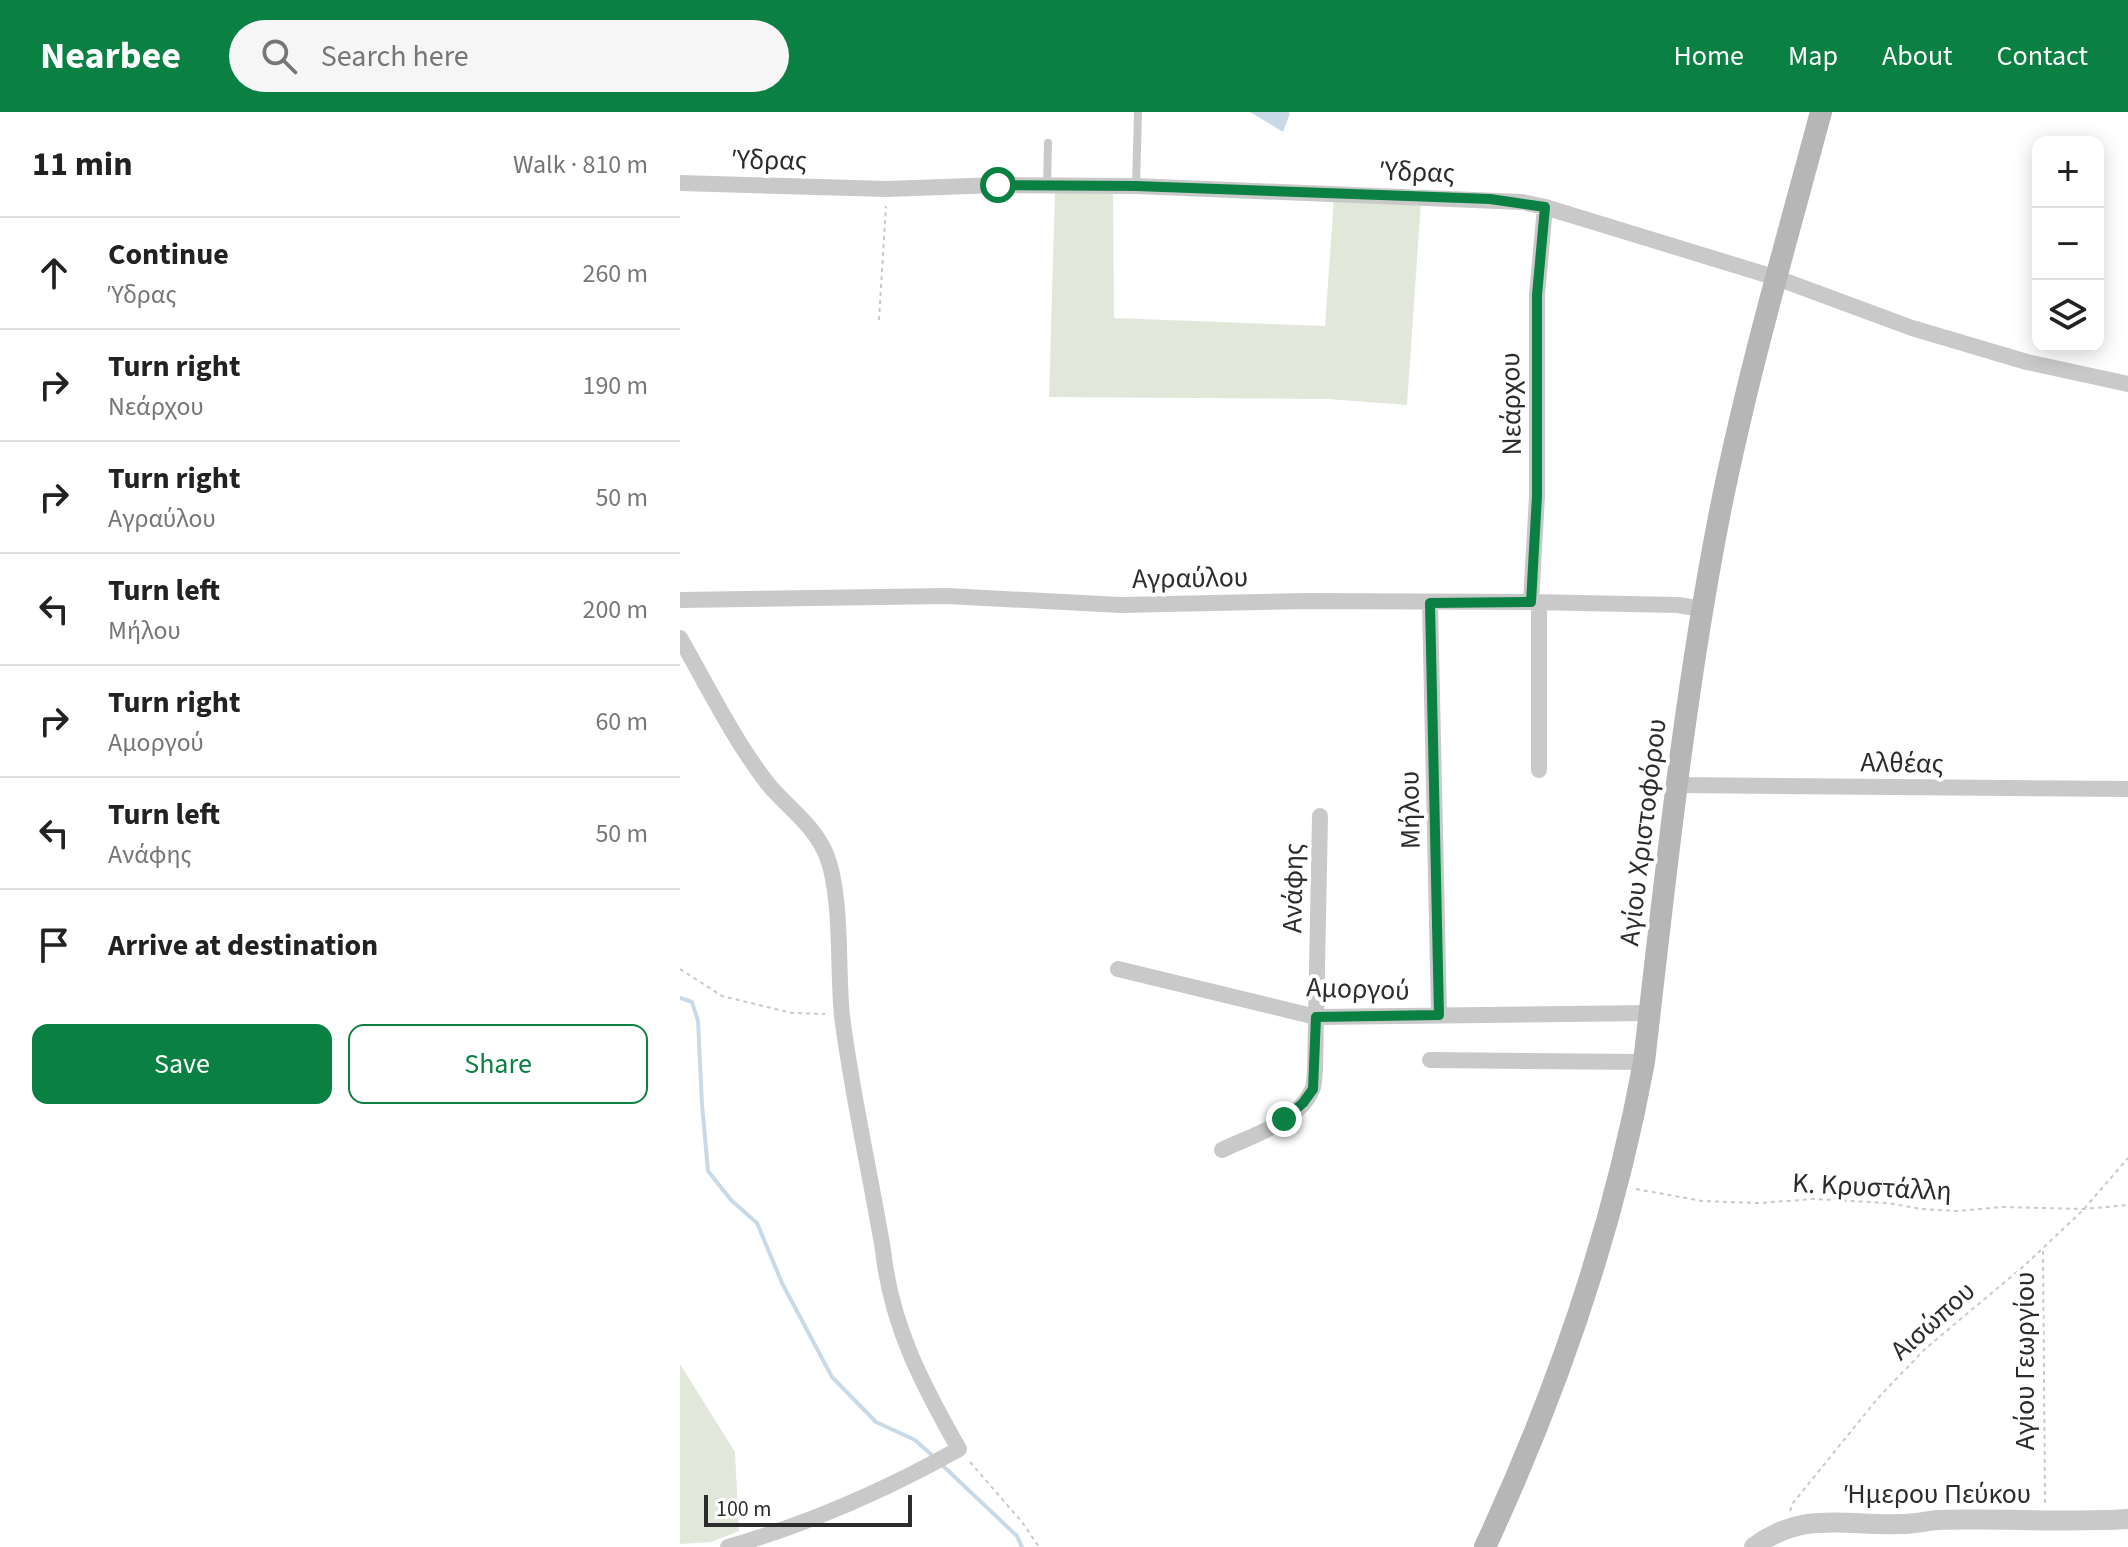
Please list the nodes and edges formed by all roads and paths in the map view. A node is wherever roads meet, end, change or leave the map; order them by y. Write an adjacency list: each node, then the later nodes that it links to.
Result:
1 (1138, 112): 6 (lane)
2 (1821, 112): 9 (main road, Αγίου Χριστοφόρου)
3 (1048, 143): 5 (lane)
4 (680, 183): 7 (street, Ύδρας)
5 (1047, 186): 6 (street, Ύδρας); 7 (street, Ύδρας)
6 (1136, 186): 8 (street, Ύδρας)
7 (887, 189): 10 (path)
8 (1545, 207): 9 (street, Ύδρας); 13 (street, Νεάρχου)
9 (1777, 278): 11 (street, Ύδρας); 15 (main road, Αγίου Χριστοφόρου)
10 (879, 320)
11 (2128, 384)
12 (680, 600): 14 (street, Αγραύλου)
13 (1535, 602): 14 (street, Αγραύλου); 15 (street, Αγραύλου); 17 (street, Νεάρχου)
14 (1430, 603): 25 (street, Μήλου)
15 (1702, 609): 18 (main road, Αγίου Χριστοφόρου)
16 (680, 638): 24 (street)
17 (1539, 770)
18 (1676, 785): 19 (street, Αλθέας); 23 (main road, Αγίου Χριστοφόρου)
19 (2128, 789)
20 (1320, 816): 26 (street, Ανάφης)
21 (680, 969): 24 (path)
22 (1118, 969): 26 (street, Αμοργού)
23 (1650, 1013): 25 (street, Αμοργού); 28 (main road, Αγίου Χριστοφόρου)
24 (842, 1014): 35 (street)
25 (1439, 1015): 26 (street, Αμοργού)
26 (1316, 1017): 29 (street, Ανάφης)
27 (1430, 1060): 28 (street)
28 (1644, 1062): 31 (main road, Αγίου Χριστοφόρου)
29 (1222, 1150)
30 (2128, 1158): 33 (path, Αισώπου)
31 (1616, 1185): 33 (path, Κ. Κρυστάλλη); 41 (main road, Αγίου Χριστοφόρου)
32 (2128, 1205): 33 (path, Κ. Κρυστάλλη)
33 (2084, 1209): 34 (path, Αισώπου)
34 (2043, 1248): 37 (path, Αγίου Γεωργίου); 38 (path, Αισώπου)
35 (959, 1449): 39 (street); 40 (path)
36 (2128, 1519): 37 (street, Ήμερου Πεύκου)
37 (2045, 1521): 38 (street, Ήμερου Πεύκου)
38 (1784, 1529): 42 (street, Ήμερου Πεύκου)
39 (728, 1547)
40 (1039, 1547)
41 (1485, 1547)
42 (1754, 1547)

